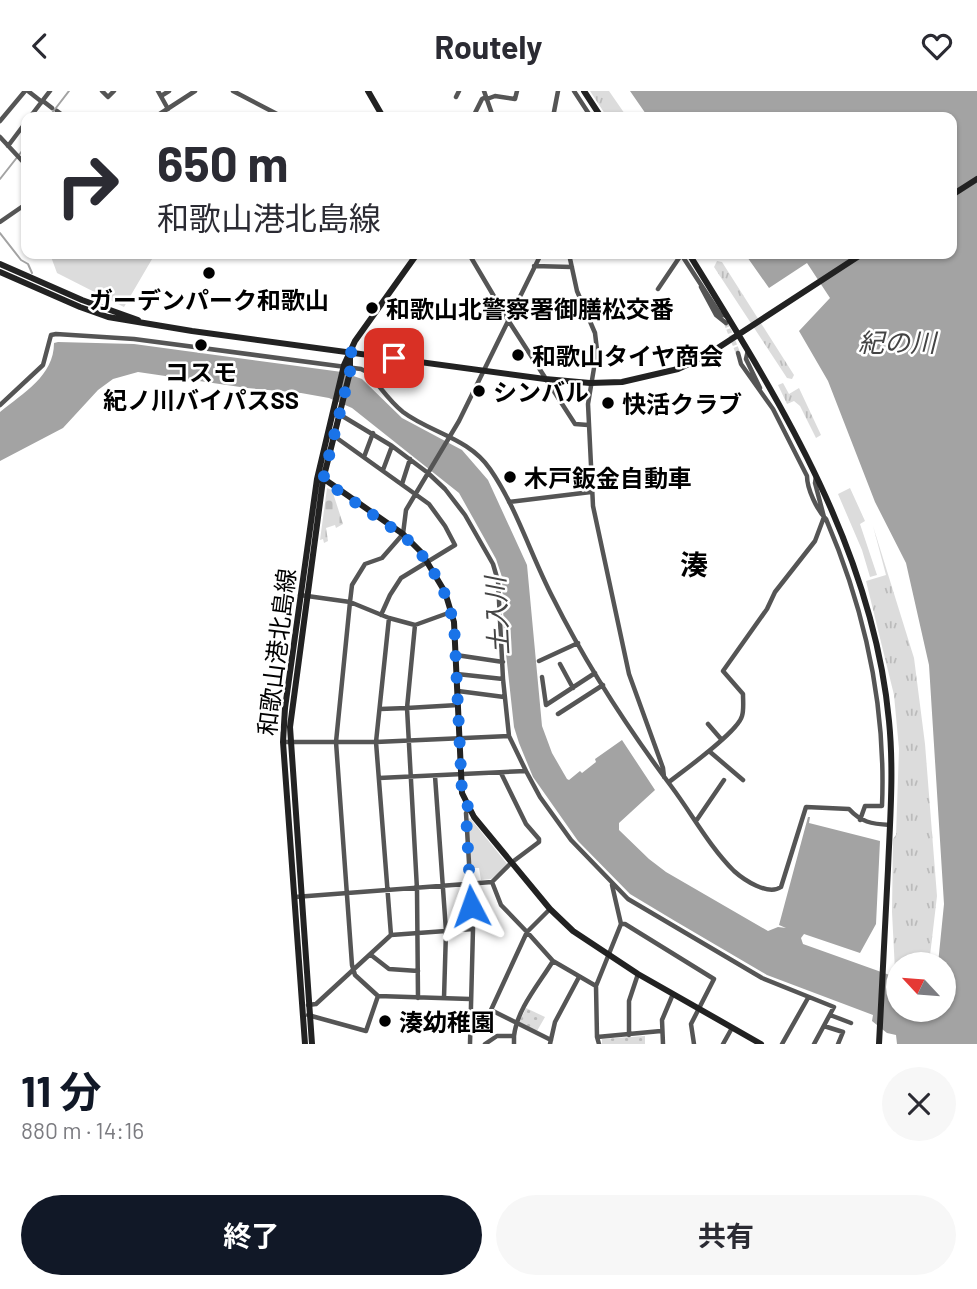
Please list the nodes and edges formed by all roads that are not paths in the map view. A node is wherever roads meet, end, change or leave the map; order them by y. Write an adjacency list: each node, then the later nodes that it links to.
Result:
1 (27, 91): 17 (street); 28 (street)
2 (50, 91): 17 (street)
3 (102, 91): 4 (street)
4 (114, 91)
5 (169, 91): 14 (street)
6 (195, 91): 18 (street)
7 (233, 91): 22 (street)
8 (368, 91): 23 (main road)
9 (459, 91): 16 (street)
10 (517, 91): 15 (street)
11 (558, 91): 25 (street)
12 (574, 91): 26 (street)
13 (584, 91): 27 (main road)
14 (159, 94): 18 (street)
15 (486, 96): 24 (street)
16 (456, 97)
17 (42, 101): 19 (street); 20 (street)
18 (168, 109): 21 (street)
19 (34, 112)
20 (58, 112)
21 (163, 112)
22 (273, 112)
23 (380, 112)
24 (476, 112)
25 (554, 112)
26 (588, 112)
27 (598, 112)
28 (0, 121)
29 (21, 129): 31 (street)
30 (0, 137): 31 (street)
31 (8, 146): 32 (street)
32 (21, 159)
33 (977, 179): 34 (main road)
34 (957, 192)
35 (21, 207): 36 (street)
36 (0, 222)
37 (414, 259): 55 (main road)
38 (471, 259): 50 (street)
39 (538, 259): 46 (street)
40 (570, 259): 47 (street)
41 (678, 259): 49 (street)
42 (684, 259): 51 (street)
43 (692, 259): 51 (main road)
44 (854, 259): 53 (main road)
45 (0, 264): 52 (main road)
46 (534, 266): 47 (street); 50 (street)
47 (572, 267): 60 (street)
48 (0, 272): 52 (main road)
49 (658, 289)
50 (508, 320): 58 (street); 59 (street)
51 (727, 320): 53 (main road)
52 (141, 321): 55 (main road)
53 (739, 335): 54 (main road); 60 (main road)
54 (748, 350): 61 (street); 73 (main road)
55 (349, 352): 57 (main road, 和歌山港北島線); 58 (main road)
56 (738, 353): 61 (street)
57 (347, 368): 62 (street); 63 (main road, 和歌山港北島線); 67 (street)
58 (483, 370): 59 (main road); 67 (street)
59 (545, 379): 60 (main road); 64 (street)
60 (590, 383): 64 (street)
61 (761, 392): 79 (street)
62 (0, 405)
63 (338, 409): 65 (street); 66 (main road, 和歌山港北島線); 74 (main road, 和歌山港北島線)
64 (588, 425): 76 (street)
65 (373, 433): 68 (street); 69 (street)
66 (333, 435): 69 (street); 74 (main road, 和歌山港北島線)
67 (450, 439): 72 (street); 78 (street)
68 (392, 446): 70 (street); 71 (street)
69 (364, 457): 71 (street)
70 (410, 459): 72 (street); 75 (street)
71 (383, 470): 75 (street)
72 (429, 472): 77 (street); 91 (street)
73 (816, 474): 79 (street); 126 (main road)
74 (320, 479): 80 (main road); 82 (main road, 和歌山港北島線)
75 (402, 484): 77 (street)
76 (591, 492): 78 (street); 120 (street)
77 (416, 495): 80 (street); 81 (street)
78 (509, 502): 88 (street)
79 (824, 517): 109 (street); 124 (street)
80 (403, 534): 81 (main road); 83 (street)
81 (429, 563): 84 (main road); 85 (street)
82 (304, 596): 83 (street); 110 (main road, 和歌山港北島線)
83 (350, 602): 85 (street); 111 (street)
84 (451, 612): 87 (street); 89 (main road)
85 (382, 615): 86 (street)
86 (389, 618): 87 (street); 103 (street)
87 (415, 625): 102 (street)
88 (578, 643): 90 (street); 93 (street)
89 (456, 655): 91 (street); 94 (main road)
90 (539, 661)
91 (503, 662): 96 (street)
92 (560, 664): 98 (street)
93 (595, 673): 97 (street); 98 (street)
94 (457, 674): 96 (street); 99 (main road)
95 (542, 677): 98 (street)
96 (503, 679): 100 (street)
97 (603, 685): 104 (street); 120 (street)
98 (573, 688)
99 (458, 691): 100 (street); 101 (main road)
100 (504, 697): 106 (street)
101 (458, 705): 102 (street); 107 (main road)
102 (407, 708): 103 (street); 108 (street)
103 (380, 709): 112 (street)
104 (558, 714)
105 (708, 724): 109 (street)
106 (509, 736): 107 (street); 114 (street)
107 (459, 737): 108 (street); 116 (main road)
108 (408, 739): 112 (street); 118 (street)
109 (721, 739): 113 (street)
110 (287, 742): 111 (street); 135 (main road, 和歌山港北島線)
111 (336, 742): 112 (street); 134 (street)
112 (376, 742): 119 (street)
113 (709, 751): 120 (street); 122 (street)
114 (526, 771): 115 (street); 130 (street)
115 (501, 773): 116 (street); 127 (street)
116 (461, 774): 117 (street); 123 (main road)
117 (435, 776): 118 (street); 131 (street)
118 (410, 777): 119 (street); 132 (street)
119 (379, 778): 133 (street)
120 (666, 780): 125 (street)
121 (724, 780): 125 (street)
122 (743, 780)
123 (469, 809): 127 (main road); 129 (street)
124 (860, 820): 125 (street); 126 (street)
125 (696, 821)
126 (890, 825): 184 (main road)
127 (511, 863): 128 (street); 136 (main road)
128 (492, 882): 129 (street); 140 (street)
129 (469, 883): 131 (street); 138 (street)
130 (612, 884): 137 (street); 155 (street)
131 (443, 886): 132 (street); 139 (street)
132 (417, 889): 133 (street); 141 (street)
133 (387, 891): 134 (street); 142 (street)
134 (348, 894): 135 (street); 146 (street)
135 (298, 897): 158 (main road, 和歌山港北島線)
136 (550, 909): 140 (street); 144 (main road)
137 (621, 924): 144 (street); 157 (street)
138 (473, 929): 139 (street); 156 (street)
139 (446, 932): 141 (street); 154 (street)
140 (527, 932): 145 (street); 159 (street)
141 (418, 934): 142 (street); 147 (street)
142 (391, 935): 143 (street)
143 (371, 955): 146 (street); 147 (street)
144 (609, 956): 148 (main road); 150 (street)
145 (553, 961): 149 (street); 163 (street)
146 (354, 971): 152 (street); 158 (street)
147 (418, 971): 153 (street)
148 (638, 974): 151 (main road); 167 (street)
149 (579, 977): 150 (street); 170 (street)
150 (596, 986): 169 (street)
151 (673, 994): 157 (main road); 166 (street)
152 (378, 996): 153 (street); 158 (street)
153 (418, 998): 154 (street)
154 (444, 998): 156 (street)
155 (808, 998): 160 (street); 181 (street)
156 (470, 999): 161 (street)
157 (698, 1008): 165 (main road); 178 (street)
158 (306, 1010): 171 (main road, 和歌山港北島線); 172 (main road, 和歌山港北島線)
159 (491, 1012): 161 (street); 163 (street)
160 (830, 1016): 162 (street); 164 (street)
161 (470, 1017): 173 (street)
162 (851, 1023)
163 (515, 1024): 168 (street); 170 (street)
164 (824, 1026): 182 (street); 183 (street)
165 (732, 1028): 179 (street); 180 (main road)
166 (661, 1031): 167 (street); 177 (street)
167 (629, 1035): 169 (street)
168 (513, 1036): 174 (street); 175 (street)
169 (597, 1037): 176 (street)
170 (550, 1042)
171 (305, 1044)
172 (312, 1044)
173 (470, 1044)
174 (485, 1044)
175 (514, 1044)
176 (598, 1044)
177 (663, 1044)
178 (694, 1044)
179 (723, 1044)
180 (761, 1044)
181 (782, 1044)
182 (814, 1044)
183 (838, 1044)
184 (879, 1044)

